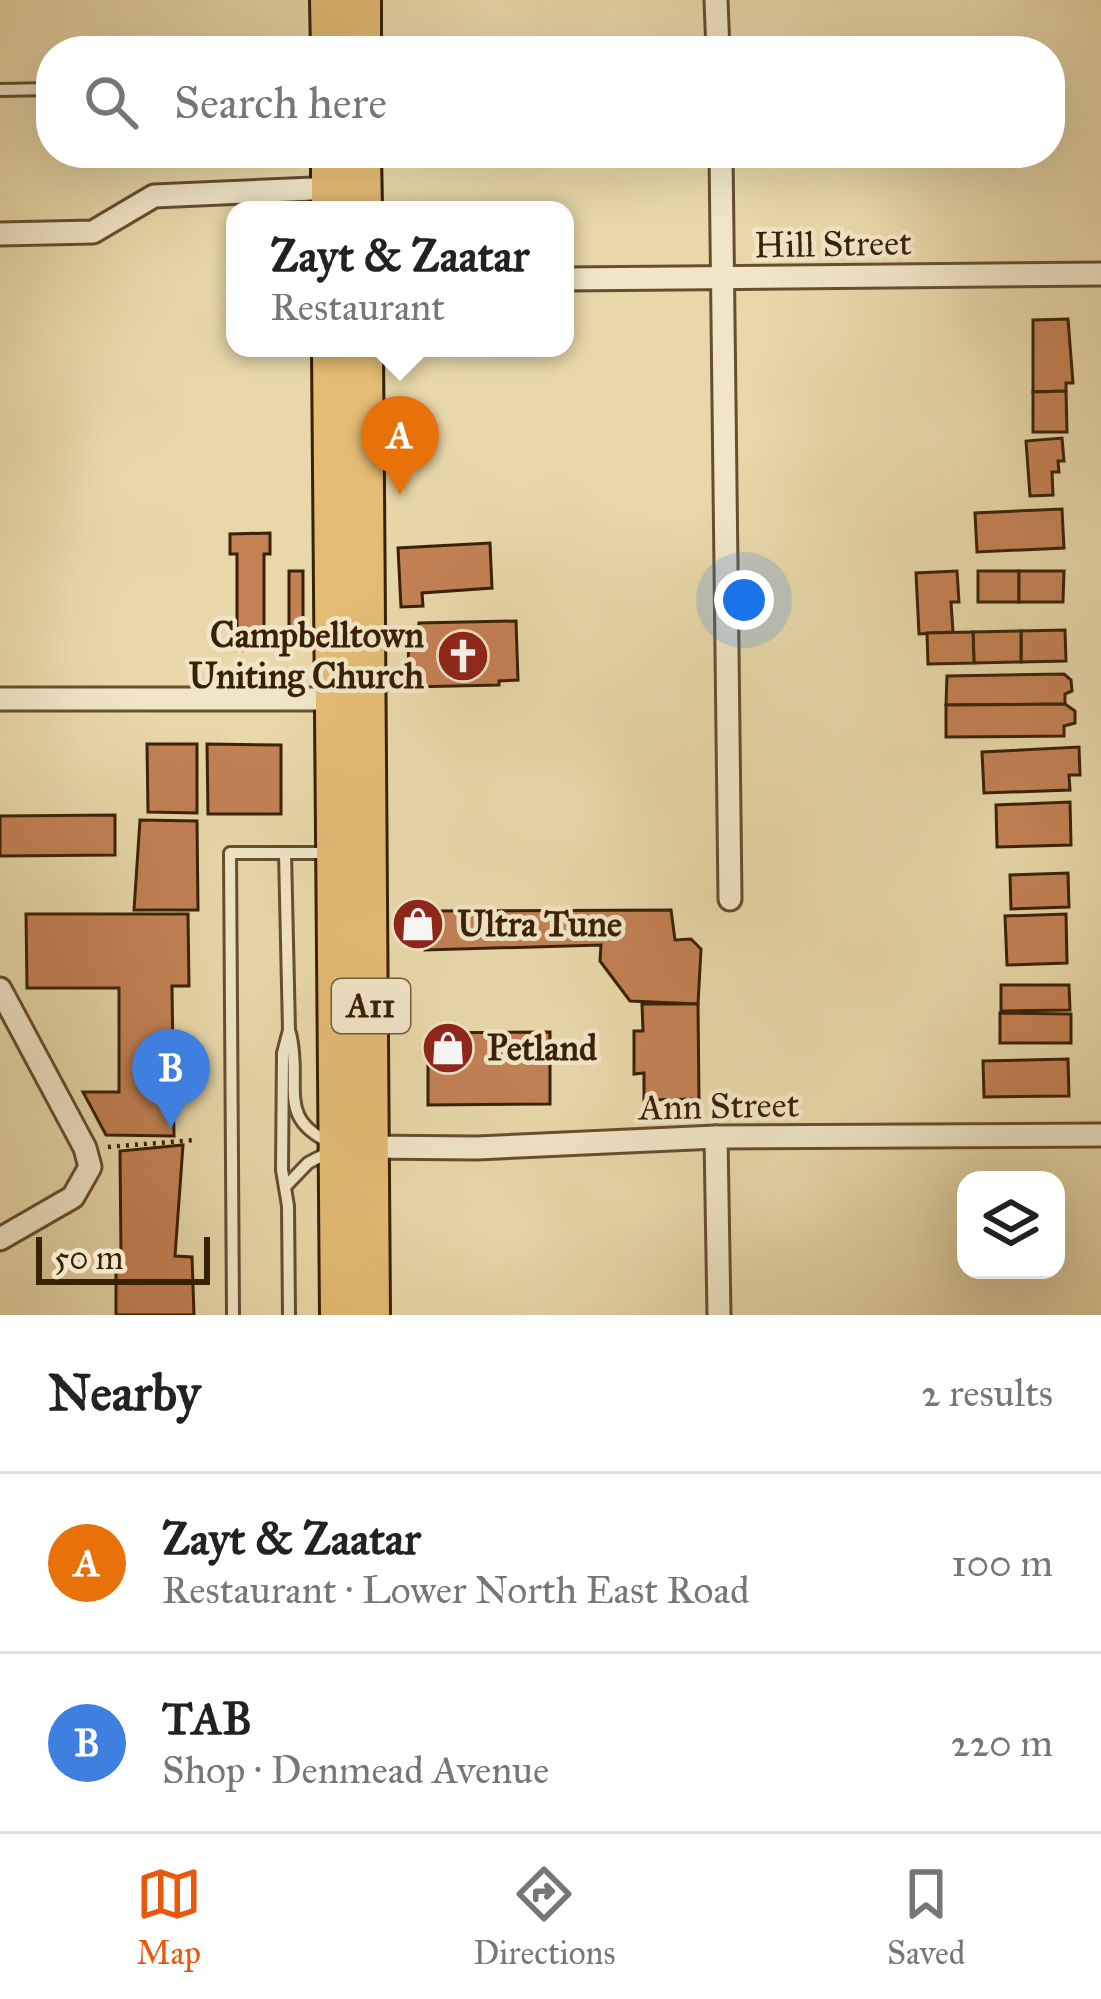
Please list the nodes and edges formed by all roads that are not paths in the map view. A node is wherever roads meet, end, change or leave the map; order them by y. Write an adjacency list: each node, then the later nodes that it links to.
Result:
1 (329, 0): 4 (main road)
2 (362, 0): 5 (main road)
3 (716, 0): 6 (street)
4 (330, 36)
5 (362, 36)
6 (717, 36)
7 (36, 89): 8 (lane)
8 (0, 90)
9 (721, 168): 14 (street)
10 (346, 184): 11 (street)
11 (0, 234)
12 (1101, 274): 14 (street, Hill Street)
13 (574, 279): 14 (street, Hill Street)
14 (725, 279): 21 (street)
15 (332, 357): 17 (main road, A11)
16 (364, 357): 17 (main road, A11)
17 (352, 698): 18 (street); 19 (main road, A11); 26 (main road, A11)
18 (0, 699)
19 (337, 853): 20 (lane); 26 (main road, A11)
20 (285, 854): 23 (lane); 29 (lane)
21 (730, 899)
22 (0, 989): 28 (street)
23 (289, 1030): 26 (lane); 27 (lane)
24 (1101, 1135): 25 (street, Ann Street)
25 (716, 1137): 26 (street, Ann Street); 33 (street)
26 (356, 1147): 27 (lane); 31 (main road, A11); 32 (main road, A11)
27 (285, 1187): 30 (lane)
28 (0, 1239)
29 (233, 1315)
30 (289, 1315)
31 (339, 1315)
32 (371, 1315)
33 (719, 1315)

